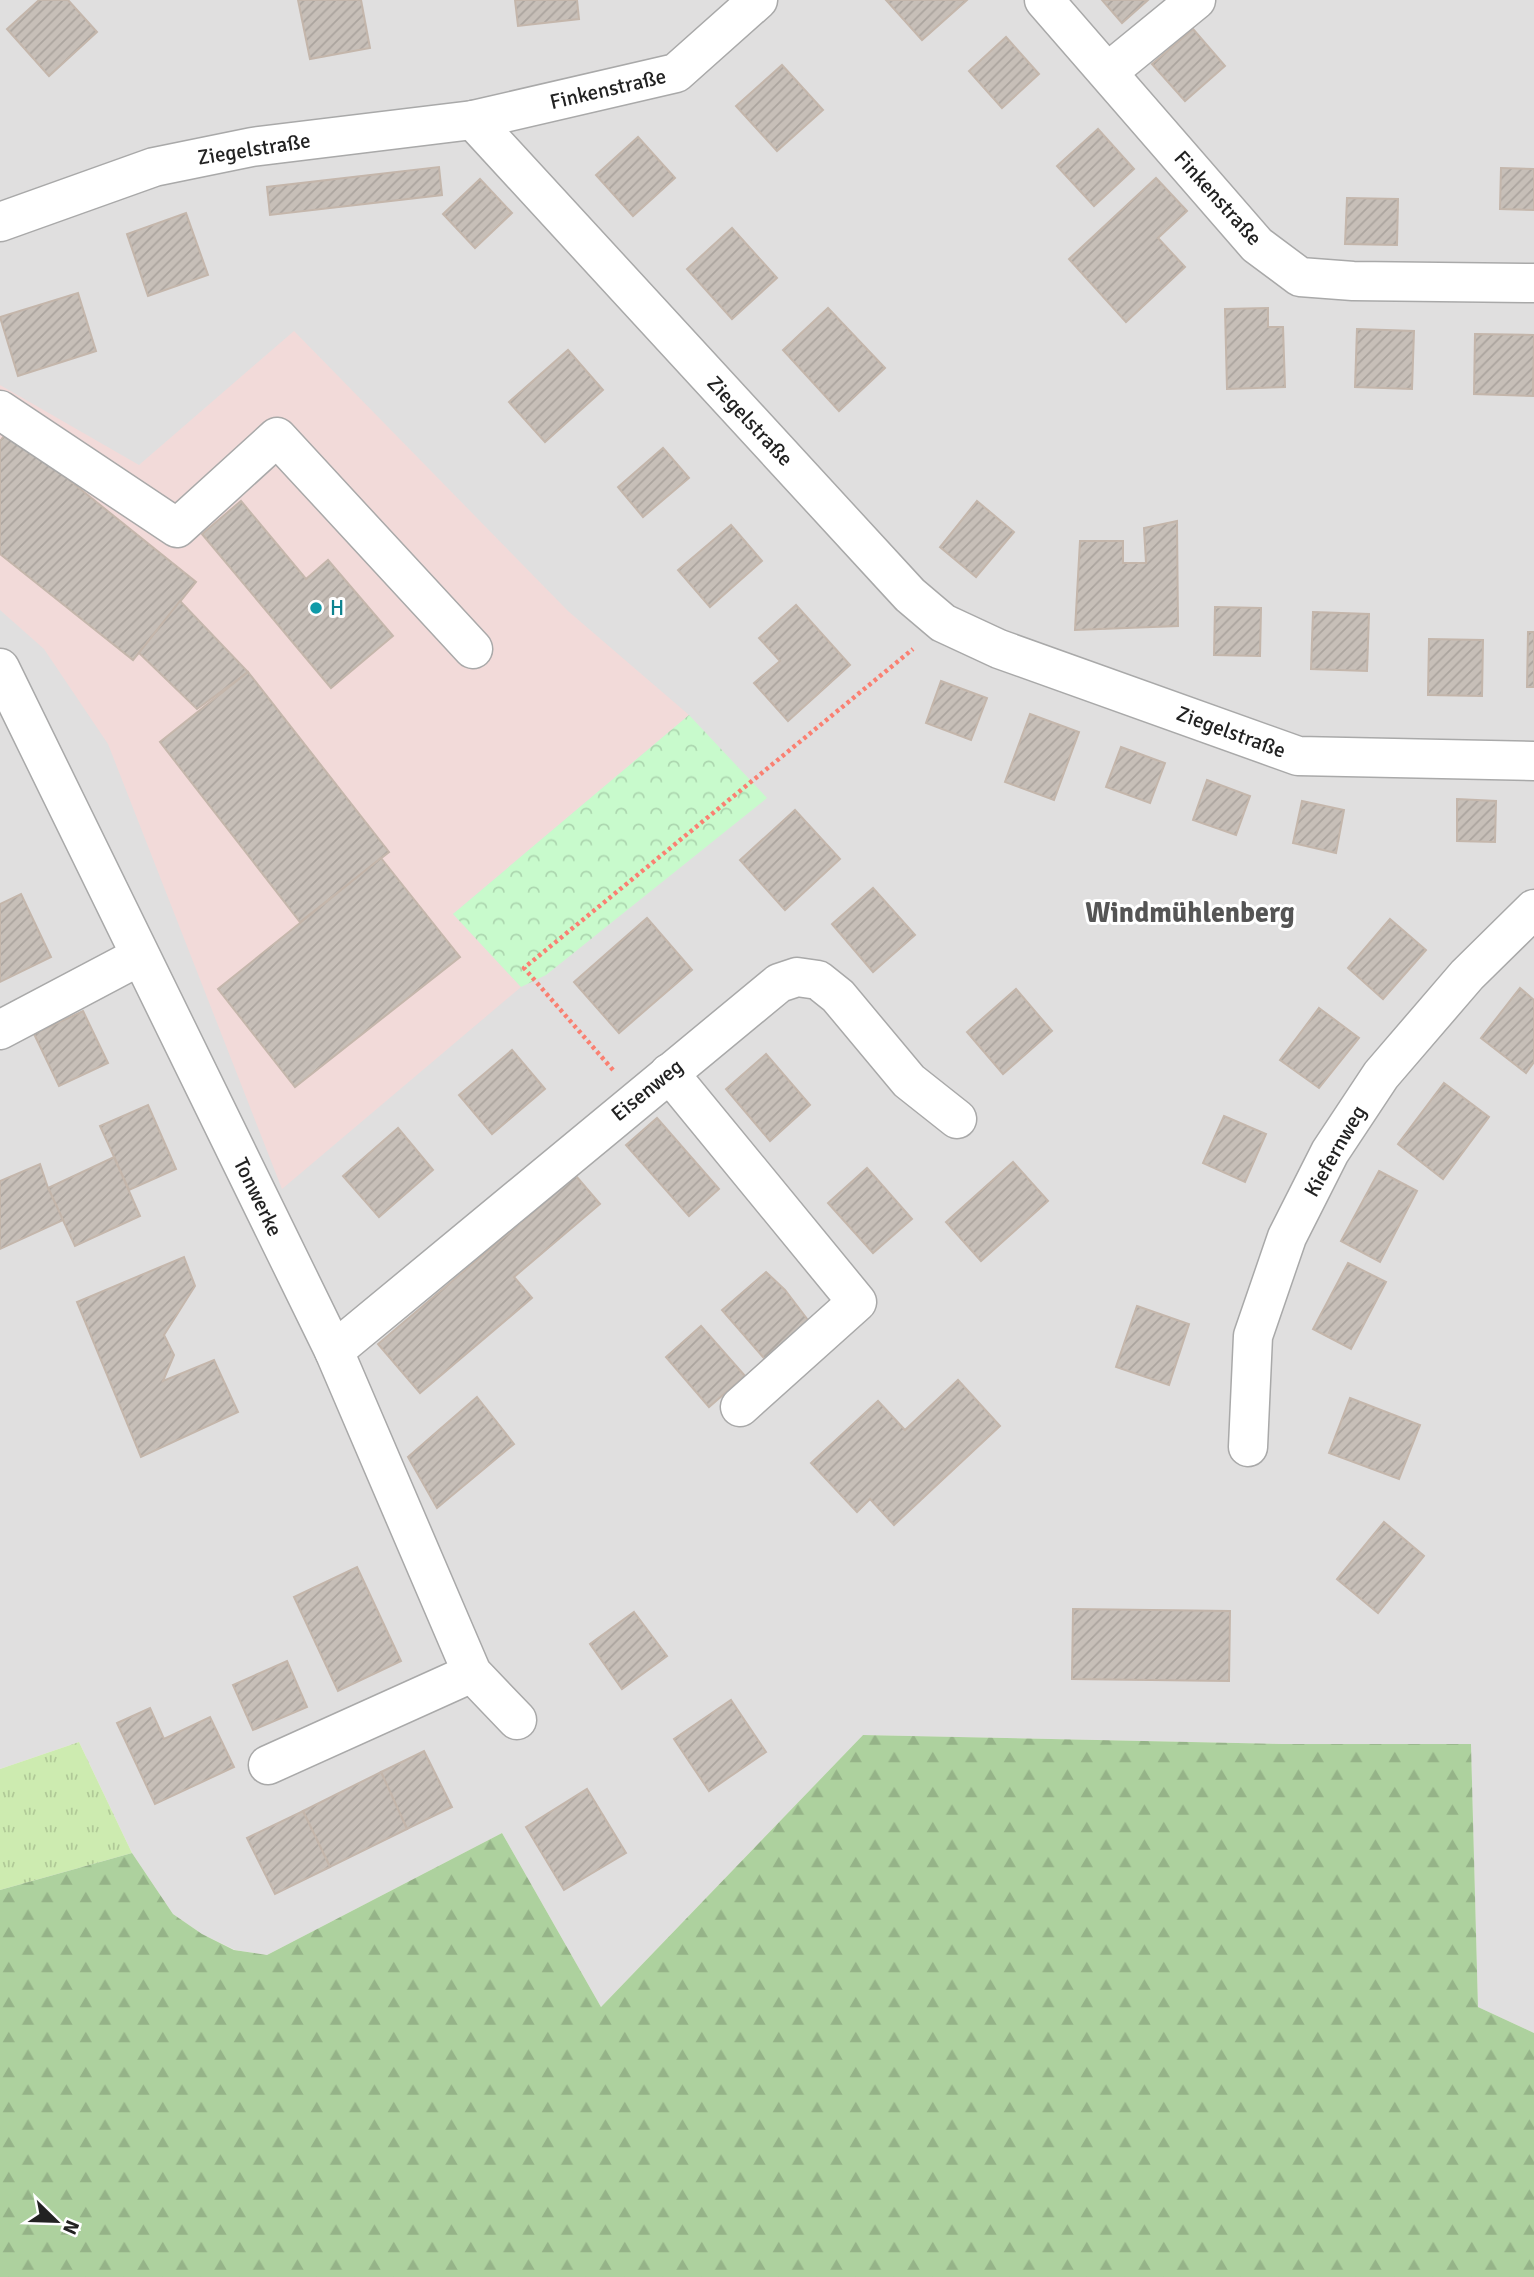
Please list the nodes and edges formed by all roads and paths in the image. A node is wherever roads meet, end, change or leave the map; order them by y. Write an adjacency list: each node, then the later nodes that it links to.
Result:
1 (758, 0): 5 (street, Finkenstraße)
2 (1044, 0): 4 (street, Finkenstraße)
3 (1196, 0): 4 (street)
4 (1108, 72): 7 (street, Finkenstraße)
5 (473, 120): 6 (street, Ziegelstraße); 9 (street, Ziegelstraße)
6 (0, 222)
7 (1534, 283)
8 (0, 410): 10 (street)
9 (943, 624): 12 (street, Ziegelstraße); 17 (path)
10 (473, 649)
11 (0, 668): 14 (street, Tonwerke)
12 (1534, 761)
13 (1534, 909): 21 (street, Kiefernweg)
14 (140, 956): 15 (street); 19 (street, Tonwerke)
15 (0, 1030)
16 (669, 1073): 17 (street, Eisenweg); 18 (street, Eisenweg); 20 (street)
17 (638, 1098): 19 (street, Eisenweg)
18 (957, 1119)
19 (334, 1352): 22 (street, Tonwerke)
20 (740, 1407)
21 (1248, 1447)
22 (472, 1672): 23 (street, Tonwerke); 24 (street)
23 (517, 1720)
24 (268, 1765)

